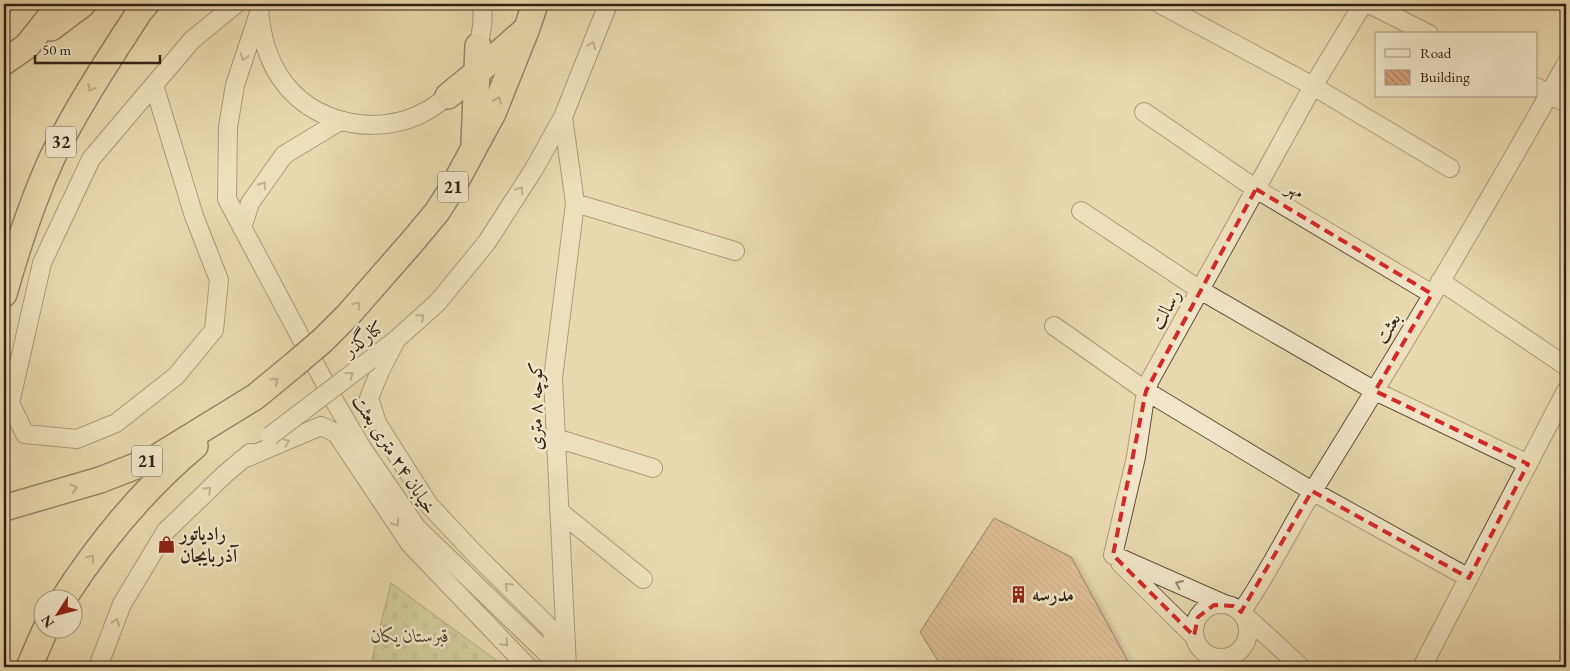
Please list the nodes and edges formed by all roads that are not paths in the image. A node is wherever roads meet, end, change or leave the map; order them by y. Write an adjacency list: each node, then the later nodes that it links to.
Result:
1 (60, 4): 14 (highway)
2 (83, 4): 14 (highway)
3 (146, 4): 36 (highway, 32, one-way to 36)
4 (236, 4): 19 (street)
5 (482, 4): 15 (street)
6 (535, 4): 12 (highway, 21)
7 (608, 4): 25 (street, کنارگذر, one-way to 7)
8 (1160, 4): 20 (street)
9 (1362, 4): 20 (street, رسالت)
10 (1369, 4): 13 (street)
11 (260, 7): 26 (street); 32 (street, خیابان ۲۴ متری بعثت, one-way to 32)
12 (529, 16): 18 (highway); 27 (highway, 21, one-way to 12)
13 (1425, 32)
14 (27, 46): 16 (highway)
15 (478, 46): 18 (highway); 22 (street)
16 (4, 62)
17 (1566, 64): 21 (street, بعثت)
18 (478, 72): 22 (highway); 27 (highway)
19 (154, 85): 19 (street)
20 (1313, 86): 28 (street); 29 (street, رسالت)
21 (1543, 91): 23 (street); 34 (street, بعثت)
22 (448, 96): 26 (street)
23 (1566, 102)
24 (1144, 112): 29 (street, مهر)
25 (563, 116): 30 (street, کوچه ۸ متری); 38 (street, کنارگذر, one-way to 25)
26 (340, 121): 32 (street, one-way to 26)
27 (473, 150): 43 (highway, 21, one-way to 27, bridge)
28 (1450, 168)
29 (1256, 189): 34 (street, مهر); 35 (street, رسالت)
30 (575, 203): 33 (street); 44 (street, کوچه ۸ متری)
31 (1082, 211): 35 (street)
32 (242, 228): 63 (street, خیابان ۲۴ متری بعثت)
33 (734, 252)
34 (1436, 288): 39 (street, مهر); 40 (street, بعثت)
35 (1200, 290): 40 (street); 42 (street, رسالت)
36 (4, 294)
37 (1054, 326): 42 (street)
38 (398, 338): 45 (street, کنارگذر, one-way to 38, bridge); 64 (street, one-way to 38)
39 (1566, 366)
40 (1375, 391): 46 (street); 48 (street, بعثت)
41 (1566, 391): 46 (street)
42 (1146, 392): 48 (street); 51 (street, رسالت)
43 (255, 397): 49 (highway, 21, one-way to 43); 54 (highway, one-way to 43)
44 (556, 438): 47 (street); 50 (street, کوچه ۸ متری)
45 (241, 460): 61 (street, کنارگذر, one-way to 45); 62 (street, one-way to 62)
46 (1528, 464): 52 (street)
47 (653, 468)
48 (1312, 491): 52 (street); 56 (street, بعثت)
49 (4, 508)
50 (559, 511): 53 (street); 64 (street, کوچه ۸ متری)
51 (1113, 555): 55 (street, one-way to 51); 57 (street)
52 (1468, 578): 66 (street)
53 (643, 579)
54 (71, 588)
55 (1224, 604): 56 (street); 57 (street)
56 (1242, 612): 59 (street); 65 (street)
57 (1194, 636): 59 (street)
58 (42, 638): 60 (highway)
59 (1201, 660)
60 (30, 667)
61 (98, 667)
62 (528, 667)
63 (561, 667)
64 (566, 667)
65 (1301, 667)
66 (1422, 667)

